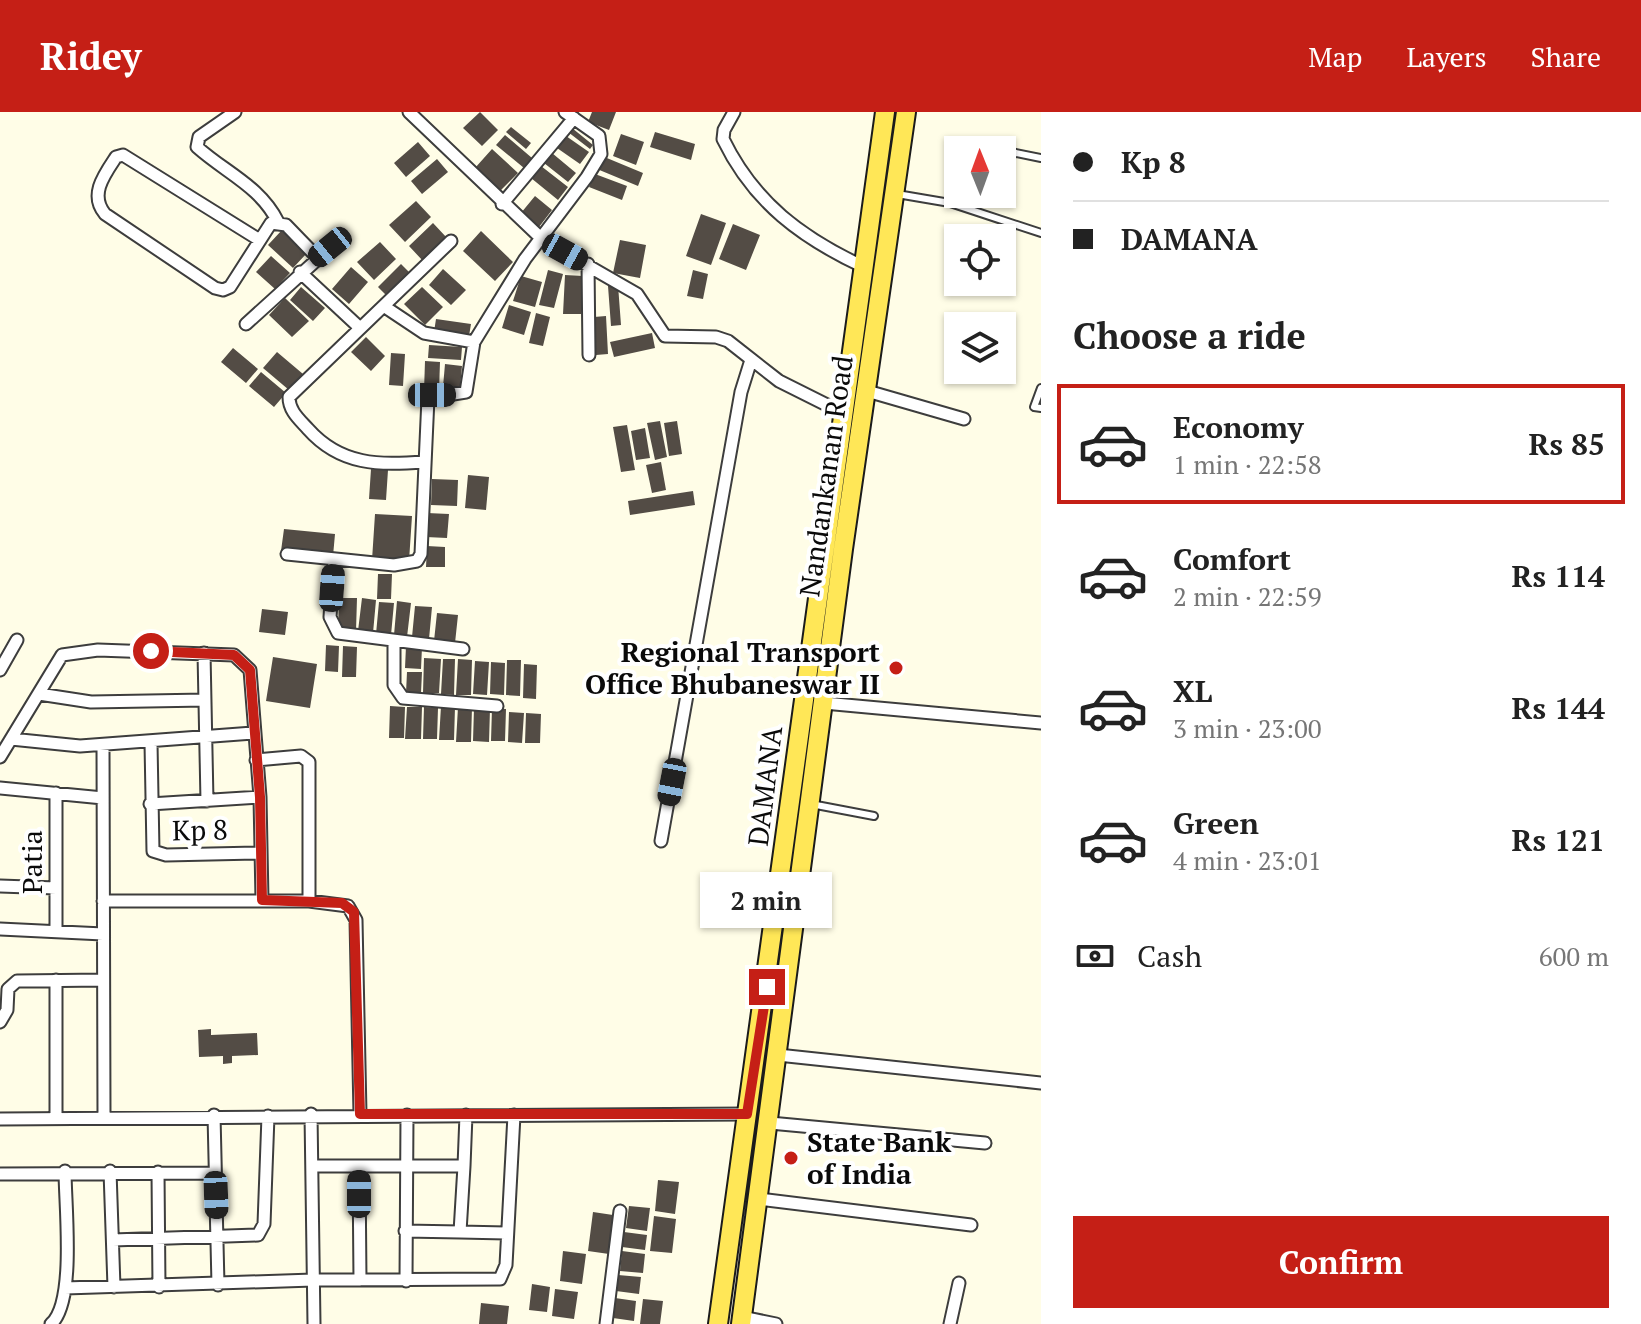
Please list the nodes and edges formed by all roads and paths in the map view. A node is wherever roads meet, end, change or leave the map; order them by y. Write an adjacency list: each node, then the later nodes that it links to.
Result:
1 (235, 112): 13 (street)
2 (409, 112): 11 (street)
3 (734, 112): 21 (street)
4 (885, 112): 21 (main road, DAMANA)
5 (906, 112): 9 (main road, Nandankanan Road)
6 (570, 115): 11 (street); 17 (street)
7 (1016, 153): 8 (lane)
8 (1041, 158)
9 (894, 193): 10 (lane); 30 (main road, Nandankanan Road)
10 (944, 202)
11 (502, 204): 17 (street)
12 (965, 208): 14 (lane)
13 (278, 222): 16 (street); 19 (street)
14 (1041, 233)
15 (342, 237): 19 (street)
16 (258, 239): 16 (street)
17 (543, 240): 20 (street); 26 (street)
18 (451, 241): 23 (street)
19 (317, 257): 22 (street)
20 (588, 264): 27 (street); 28 (street)
21 (864, 267): 32 (main road, DAMANA)
22 (300, 272): 24 (street); 25 (street)
23 (385, 307): 25 (street); 26 (street)
24 (246, 324)
25 (360, 328): 34 (street)
26 (474, 342): 34 (street)
27 (589, 355)
28 (751, 360): 32 (street); 62 (street)
29 (1041, 388): 31 (lane)
30 (867, 391): 33 (street); 44 (main road, Nandankanan Road)
31 (1041, 408)
32 (843, 413): 69 (main road, DAMANA)
33 (964, 419)
34 (425, 462): 36 (street)
35 (287, 554): 36 (street)
36 (334, 559): 38 (street)
37 (17, 640): 41 (street)
38 (394, 642): 39 (street); 45 (street)
39 (463, 649)
40 (204, 653): 42 (street, Kp 8); 43 (street); 47 (street, Kp 8)
41 (0, 670)
42 (39, 694): 43 (street); 49 (street, Kp 8)
43 (205, 700): 48 (street)
44 (824, 703): 46 (street); 60 (main road, Nandankanan Road)
45 (497, 706)
46 (1041, 723)
47 (253, 733): 48 (street); 53 (street, Kp 8)
48 (206, 737): 50 (street); 58 (street)
49 (11, 739): 51 (street); 52 (street, Kp 8)
50 (151, 743): 51 (street); 59 (street, Kp 8)
51 (103, 745): 57 (street)
52 (0, 757)
53 (256, 760): 56 (street, Kp 8); 68 (street)
54 (0, 788): 55 (street)
55 (56, 793): 57 (street); 65 (street, Patia)
56 (260, 797): 58 (street); 63 (street, Kp 8)
57 (103, 798): 67 (street)
58 (207, 801): 59 (street)
59 (150, 804): 63 (street, Kp 8)
60 (811, 804): 61 (lane); 70 (main road, Nandankanan Road)
61 (874, 816)
62 (661, 841)
63 (261, 853): 66 (street, Kp 8)
64 (0, 886): 65 (street)
65 (56, 888): 72 (street, Patia)
66 (262, 900): 67 (street); 68 (street)
67 (103, 901): 73 (street)
68 (309, 901): 80 (street)
69 (775, 926): 70 (main road); 81 (main road, DAMANA)
70 (795, 928): 77 (main road, Nandankanan Road)
71 (0, 929): 72 (street)
72 (56, 931): 73 (street)
73 (103, 934): 75 (street)
74 (56, 980): 75 (street); 76 (street); 88 (street)
75 (103, 980): 86 (street)
76 (0, 1022)
77 (778, 1055): 78 (street); 90 (main road, Nandankanan Road)
78 (1041, 1083)
79 (311, 1114): 80 (street); 87 (street); 92 (street)
80 (360, 1114): 83 (street)
81 (747, 1114): 85 (street); 122 (main road, DAMANA)
82 (214, 1115): 86 (street); 87 (street); 99 (street)
83 (407, 1115): 84 (street); 94 (street)
84 (466, 1115): 85 (street); 95 (street)
85 (514, 1115): 106 (street)
86 (104, 1116): 88 (street)
87 (268, 1116): 107 (street)
88 (56, 1117): 89 (street)
89 (0, 1119)
90 (770, 1123): 91 (street); 101 (main road, Nandankanan Road)
91 (985, 1143)
92 (312, 1166): 93 (street); 110 (street)
93 (359, 1166): 94 (street); 111 (street)
94 (404, 1166): 95 (street); 104 (street)
95 (464, 1166): 105 (street)
96 (65, 1171): 97 (street); 100 (street); 117 (street)
97 (110, 1171): 98 (street); 109 (street)
98 (158, 1172): 99 (street); 108 (street)
99 (215, 1173): 107 (street)
100 (0, 1174)
101 (759, 1199): 103 (street); 118 (main road, Nandankanan Road)
102 (620, 1211): 121 (street)
103 (971, 1225)
104 (405, 1231): 105 (street); 112 (street)
105 (460, 1232): 106 (street)
106 (506, 1233): 112 (street)
107 (217, 1238): 108 (street); 114 (street)
108 (159, 1239): 109 (street); 116 (street)
109 (113, 1240): 115 (street)
110 (313, 1280): 111 (street); 114 (street); 120 (street)
111 (360, 1280): 112 (street)
112 (406, 1281)
113 (959, 1283): 124 (street)
114 (218, 1285): 116 (street)
115 (114, 1287): 116 (street); 117 (street)
116 (159, 1287)
117 (65, 1288): 119 (street)
118 (742, 1320): 123 (street)
119 (51, 1324)
120 (314, 1324)
121 (606, 1324)
122 (718, 1324)
123 (776, 1324)
124 (950, 1324)

